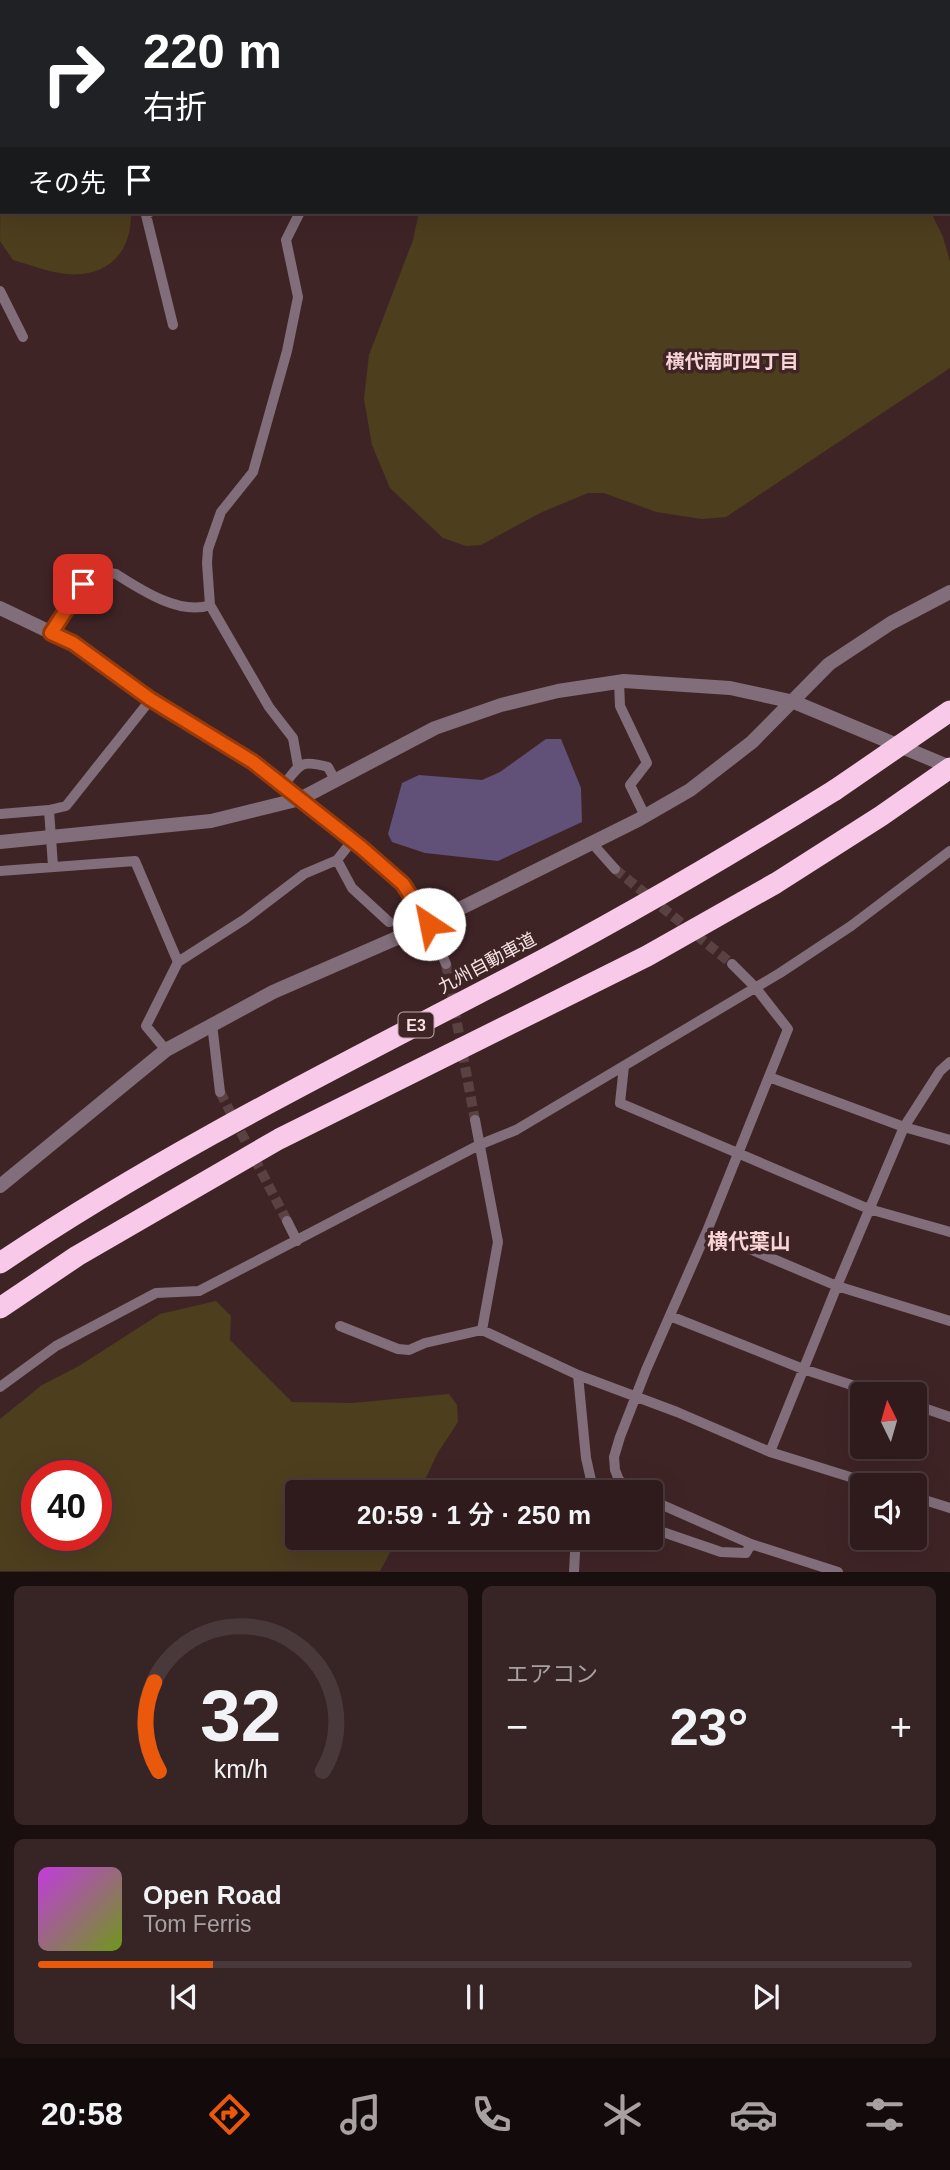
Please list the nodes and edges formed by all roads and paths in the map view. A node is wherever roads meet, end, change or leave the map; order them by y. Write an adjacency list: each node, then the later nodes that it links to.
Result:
1 (147, 214): 4 (street)
2 (299, 214): 7 (street)
3 (0, 291): 5 (street)
4 (173, 325)
5 (23, 337)
6 (950, 592): 12 (street)
7 (210, 605): 9 (street); 14 (street)
8 (0, 608): 9 (street)
9 (51, 633): 11 (street)
10 (619, 682): 12 (street); 16 (street); 21 (street)
11 (150, 699): 17 (street); 19 (street)
12 (794, 702): 15 (street); 21 (street)
13 (950, 711): 55 (highway, 九州自動車道 / E3, bridge)
14 (298, 766): 16 (street); 17 (street)
15 (950, 768): 54 (highway, E3)
16 (335, 780): 18 (street)
17 (283, 786): 18 (street)
18 (300, 799): 22 (street); 23 (street)
19 (49, 810): 20 (street); 22 (street)
20 (0, 814)
21 (645, 816): 25 (street)
22 (51, 838): 24 (street); 28 (street)
23 (352, 841): 27 (street); 32 (street)
24 (0, 842)
25 (591, 842): 29 (street); 32 (street)
26 (950, 851): 36 (street)
27 (337, 860): 31 (street); 33 (street)
28 (53, 866): 30 (street); 33 (street)
29 (615, 869)
30 (0, 871)
31 (389, 922)
32 (429, 924): 34 (street); 37 (street)
33 (178, 962): 38 (street)
34 (446, 964)
35 (732, 964): 36 (street)
36 (755, 987): 40 (street); 41 (street)
37 (212, 1024): 38 (street); 42 (street)
38 (166, 1050): 48 (street)
39 (950, 1062): 44 (street)
40 (624, 1066): 46 (street); 47 (street)
41 (769, 1077): 44 (street); 47 (street)
42 (220, 1092)
43 (475, 1120): 46 (street)
44 (904, 1127): 45 (street); 49 (street)
45 (950, 1140)
46 (479, 1145): 53 (street); 62 (street)
47 (738, 1155): 49 (street); 51 (street)
48 (0, 1186)
49 (869, 1209): 52 (street); 56 (street)
50 (286, 1221): 53 (street)
51 (707, 1231): 56 (street); 58 (street)
52 (950, 1232)
53 (297, 1241): 66 (street)
54 (77, 1256): 57 (highway, E3); 59 (highway)
55 (0, 1263)
56 (836, 1286): 60 (street); 63 (street)
57 (0, 1308)
58 (670, 1316): 63 (street); 67 (street)
59 (0, 1318)
60 (950, 1321)
61 (340, 1326): 62 (street)
62 (482, 1330): 64 (street)
63 (803, 1369): 65 (street); 70 (street)
64 (578, 1375): 67 (street); 72 (street)
65 (850, 1384)
66 (0, 1387)
67 (635, 1396): 70 (street); 73 (street)
68 (928, 1409): 69 (street)
69 (950, 1417)
70 (770, 1452): 71 (street)
71 (850, 1477)
72 (591, 1480)
73 (620, 1480)
74 (927, 1501): 76 (street)
75 (663, 1505): 78 (street)
76 (950, 1508)
77 (663, 1532): 78 (street)
78 (751, 1544): 81 (street)
79 (576, 1550): 80 (street)
80 (574, 1572)
81 (838, 1572)

